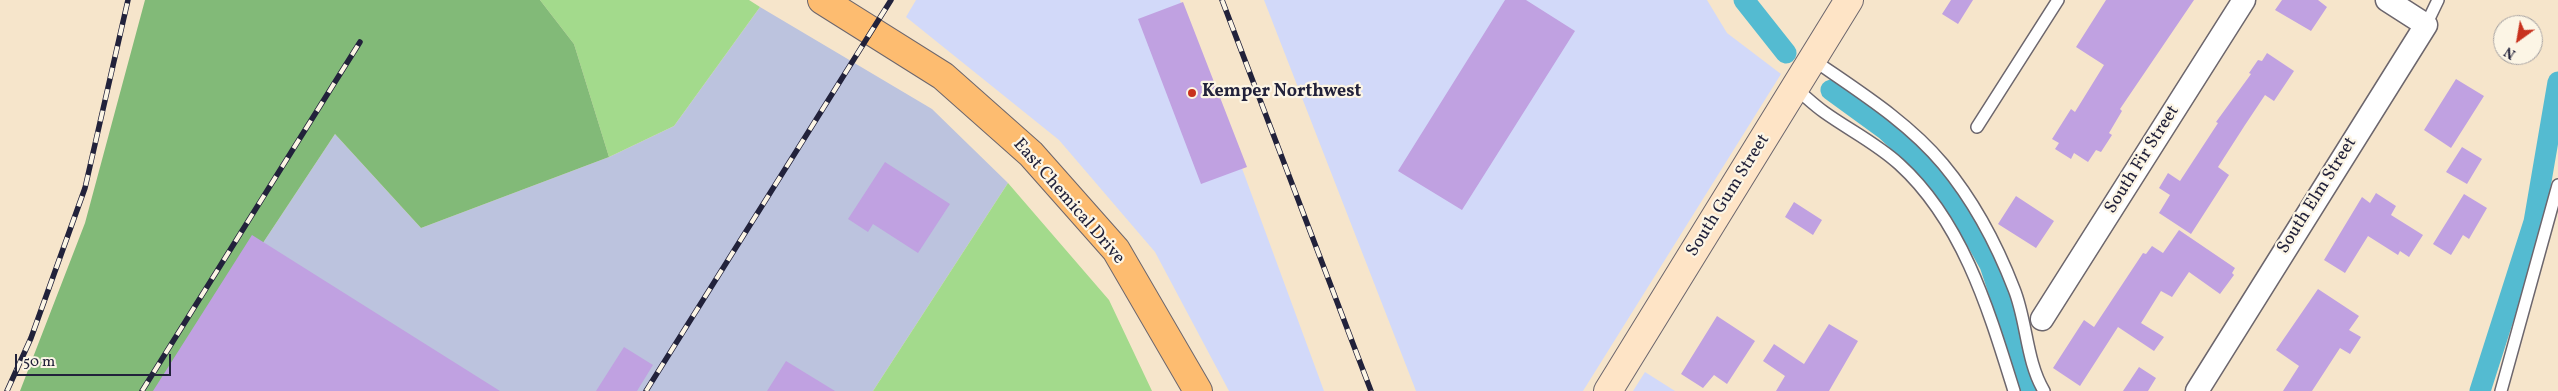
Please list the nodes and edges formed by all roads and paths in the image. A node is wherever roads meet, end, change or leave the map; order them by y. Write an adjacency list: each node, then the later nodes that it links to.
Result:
1 (822, 0): 13 (main road, East Chemical Drive)
2 (1849, 0): 8 (main road, South Gum Street)
3 (2058, 0): 10 (lane)
4 (2244, 0): 12 (street, South Fir Street)
5 (2387, 0): 7 (street)
6 (2438, 0): 7 (lane, South Elm Street)
7 (2426, 25): 17 (street, South Elm Street)
8 (1812, 59): 9 (main road, South Gum Street); 12 (lane)
9 (1795, 88): 14 (main road, South Gum Street); 15 (lane)
10 (1977, 127)
11 (2558, 185): 18 (lane)
12 (2034, 324): 16 (lane)
13 (1198, 391)
14 (1608, 391)
15 (2014, 391)
16 (2044, 391)
17 (2197, 391)
18 (2501, 391)

